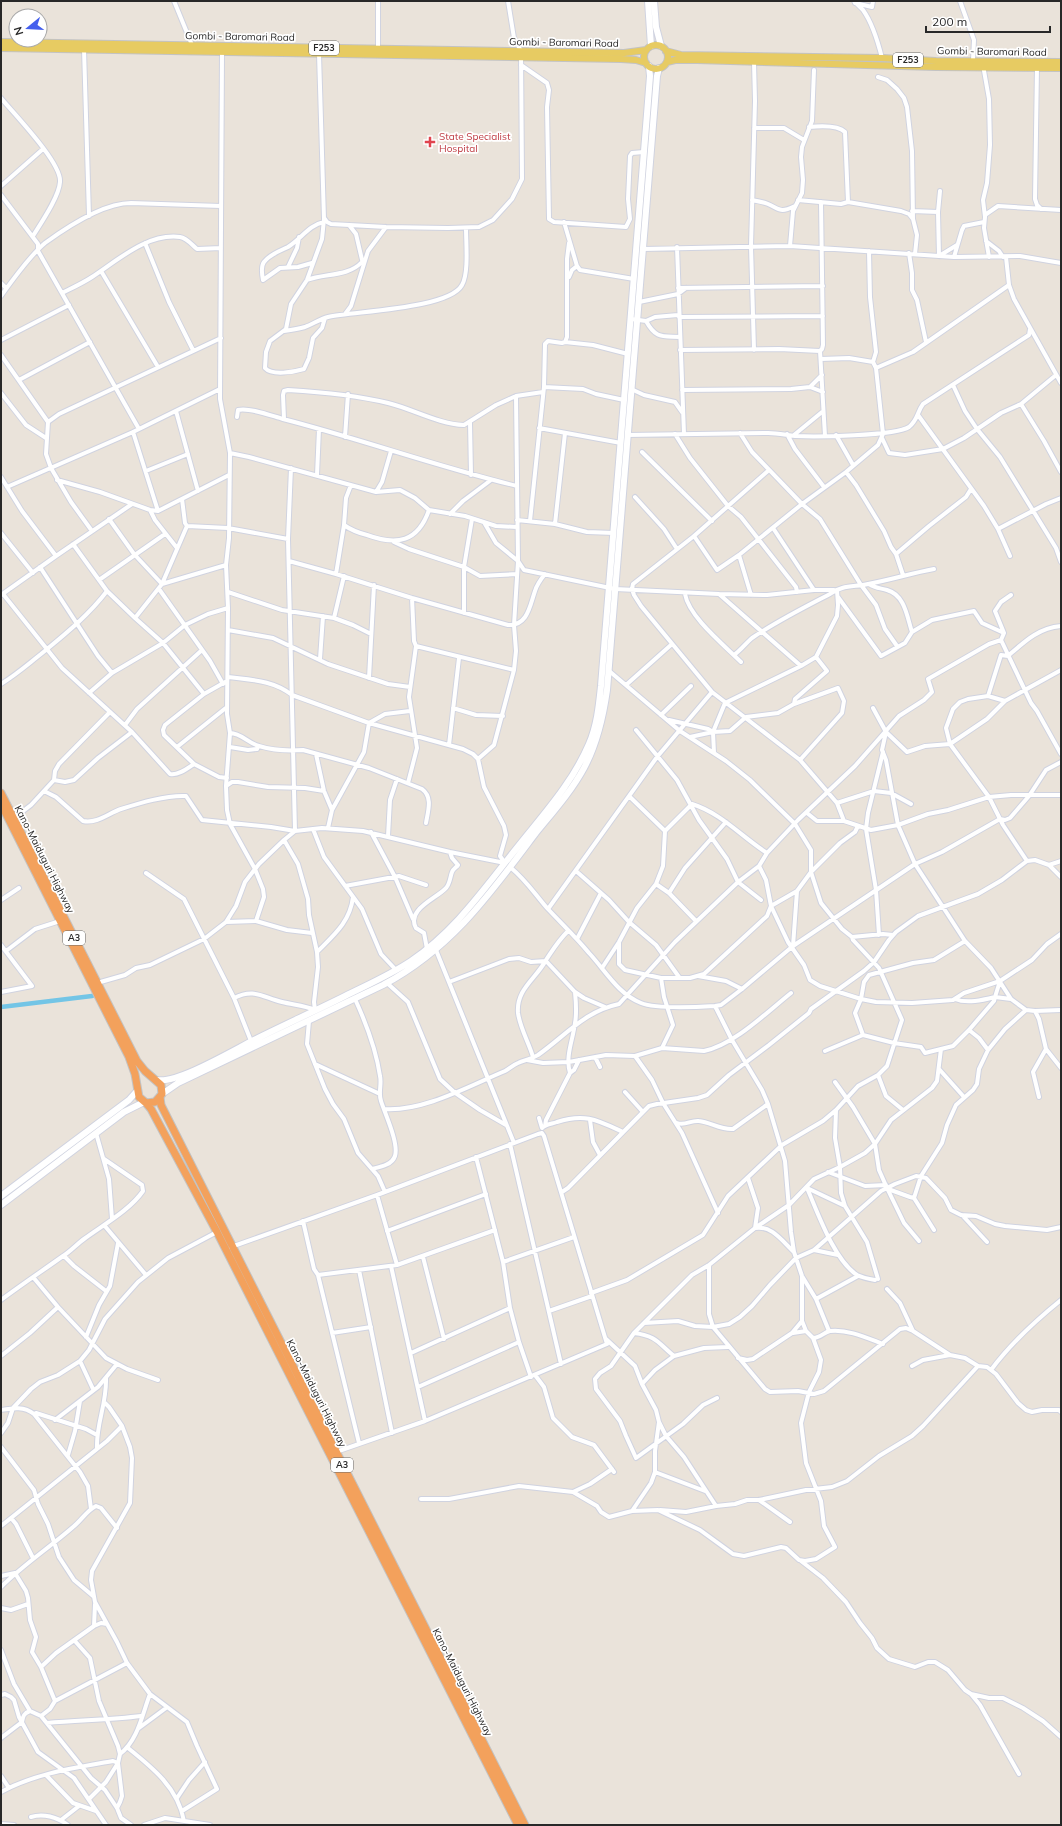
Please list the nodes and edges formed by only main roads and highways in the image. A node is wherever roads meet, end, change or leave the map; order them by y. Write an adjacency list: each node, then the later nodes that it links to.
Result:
1 (648, 1): 6 (main road)
2 (654, 1): 4 (main road)
3 (1, 42): 8 (main road, Gombi - Baromari Road / F253)
4 (661, 46): 6 (main road, F253); 7 (main road)
5 (1, 48): 8 (main road, Gombi - Baromari Road / F253)
6 (649, 48): 8 (main road, Gombi - Baromari Road / F253); 12 (main road)
7 (666, 51): 9 (main road, F253); 10 (main road)
8 (522, 58): 12 (main road, Gombi - Baromari Road / F253)
9 (754, 59): 10 (main road, F253); 13 (main road, Gombi - Baromari Road / F253); 13 (main road, Gombi - Baromari Road / F253)
10 (667, 62): 14 (main road)
11 (1061, 62): 13 (main road, Gombi - Baromari Road / F253)
12 (647, 64): 14 (main road, F253); 16 (main road)
13 (983, 64): 15 (main road, Gombi - Baromari Road / F253)
14 (660, 68): 16 (main road)
15 (1061, 68)
16 (634, 320): 17 (main road); 17 (main road)
17 (612, 588): 21 (main road); 23 (main road)
18 (1, 793): 20 (highway, Kano-Maiduguri Highway / A3)
19 (1, 804): 20 (highway, Kano-Maiduguri Highway / A3)
20 (49, 893): 21 (highway, Kano-Maiduguri Highway / A3); 22 (highway, Kano-Maiduguri Highway / A3)
21 (155, 1079): 22 (highway); 23 (highway, A3)
22 (137, 1089): 24 (highway, A3); 25 (main road)
23 (161, 1096): 24 (highway); 27 (highway, Kano-Maiduguri Highway / A3)
24 (145, 1102): 26 (main road); 27 (highway, Kano-Maiduguri Highway / A3)
25 (1, 1196)
26 (1, 1205)
27 (229, 1249): 28 (highway, Kano-Maiduguri Highway / A3)
28 (332, 1453): 29 (highway, Kano-Maiduguri Highway / A3); 30 (highway, Kano-Maiduguri Highway / A3)
29 (518, 1825)
30 (524, 1825)

